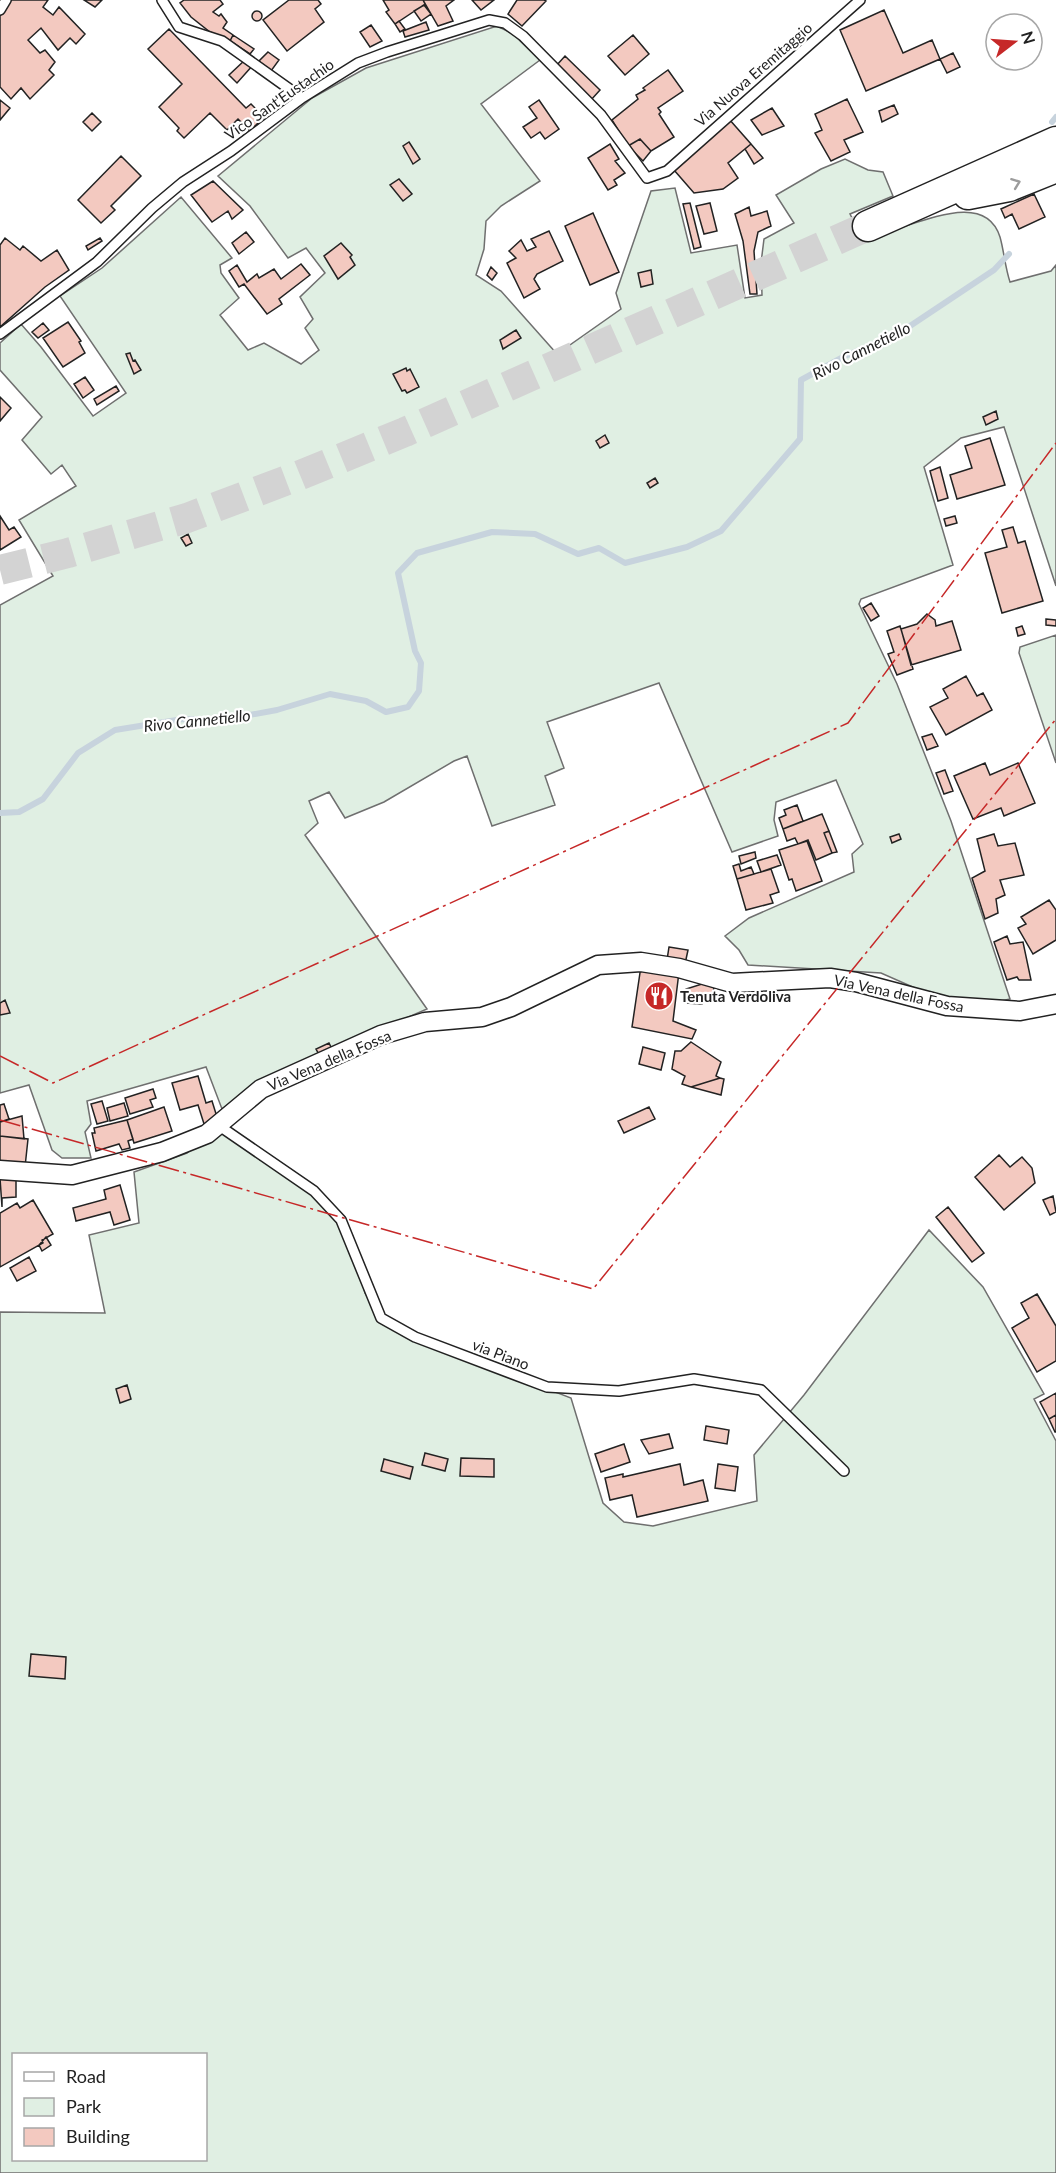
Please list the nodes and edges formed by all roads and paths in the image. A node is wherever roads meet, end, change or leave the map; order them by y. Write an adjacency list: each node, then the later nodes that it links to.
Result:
1 (6, 0): 4 (lane)
2 (162, 0): 5 (lane)
3 (860, 0): 8 (lane, Via Nuova Eremitaggio)
4 (0, 10)
5 (302, 98): 8 (lane, Vico Sant'Eustachio); 11 (lane, Vico Sant'Eustachio)
6 (1056, 142): 9 (highway)
7 (1056, 167): 9 (highway, one-way to 7)
8 (667, 171)
9 (918, 203): 10 (highway)
10 (868, 226)
11 (0, 334)
12 (1056, 1004): 13 (street, Via Vena della Fossa)
13 (218, 1125): 14 (street, Via Vena della Fossa); 15 (lane, via Piano)
14 (0, 1170)
15 (844, 1471)

